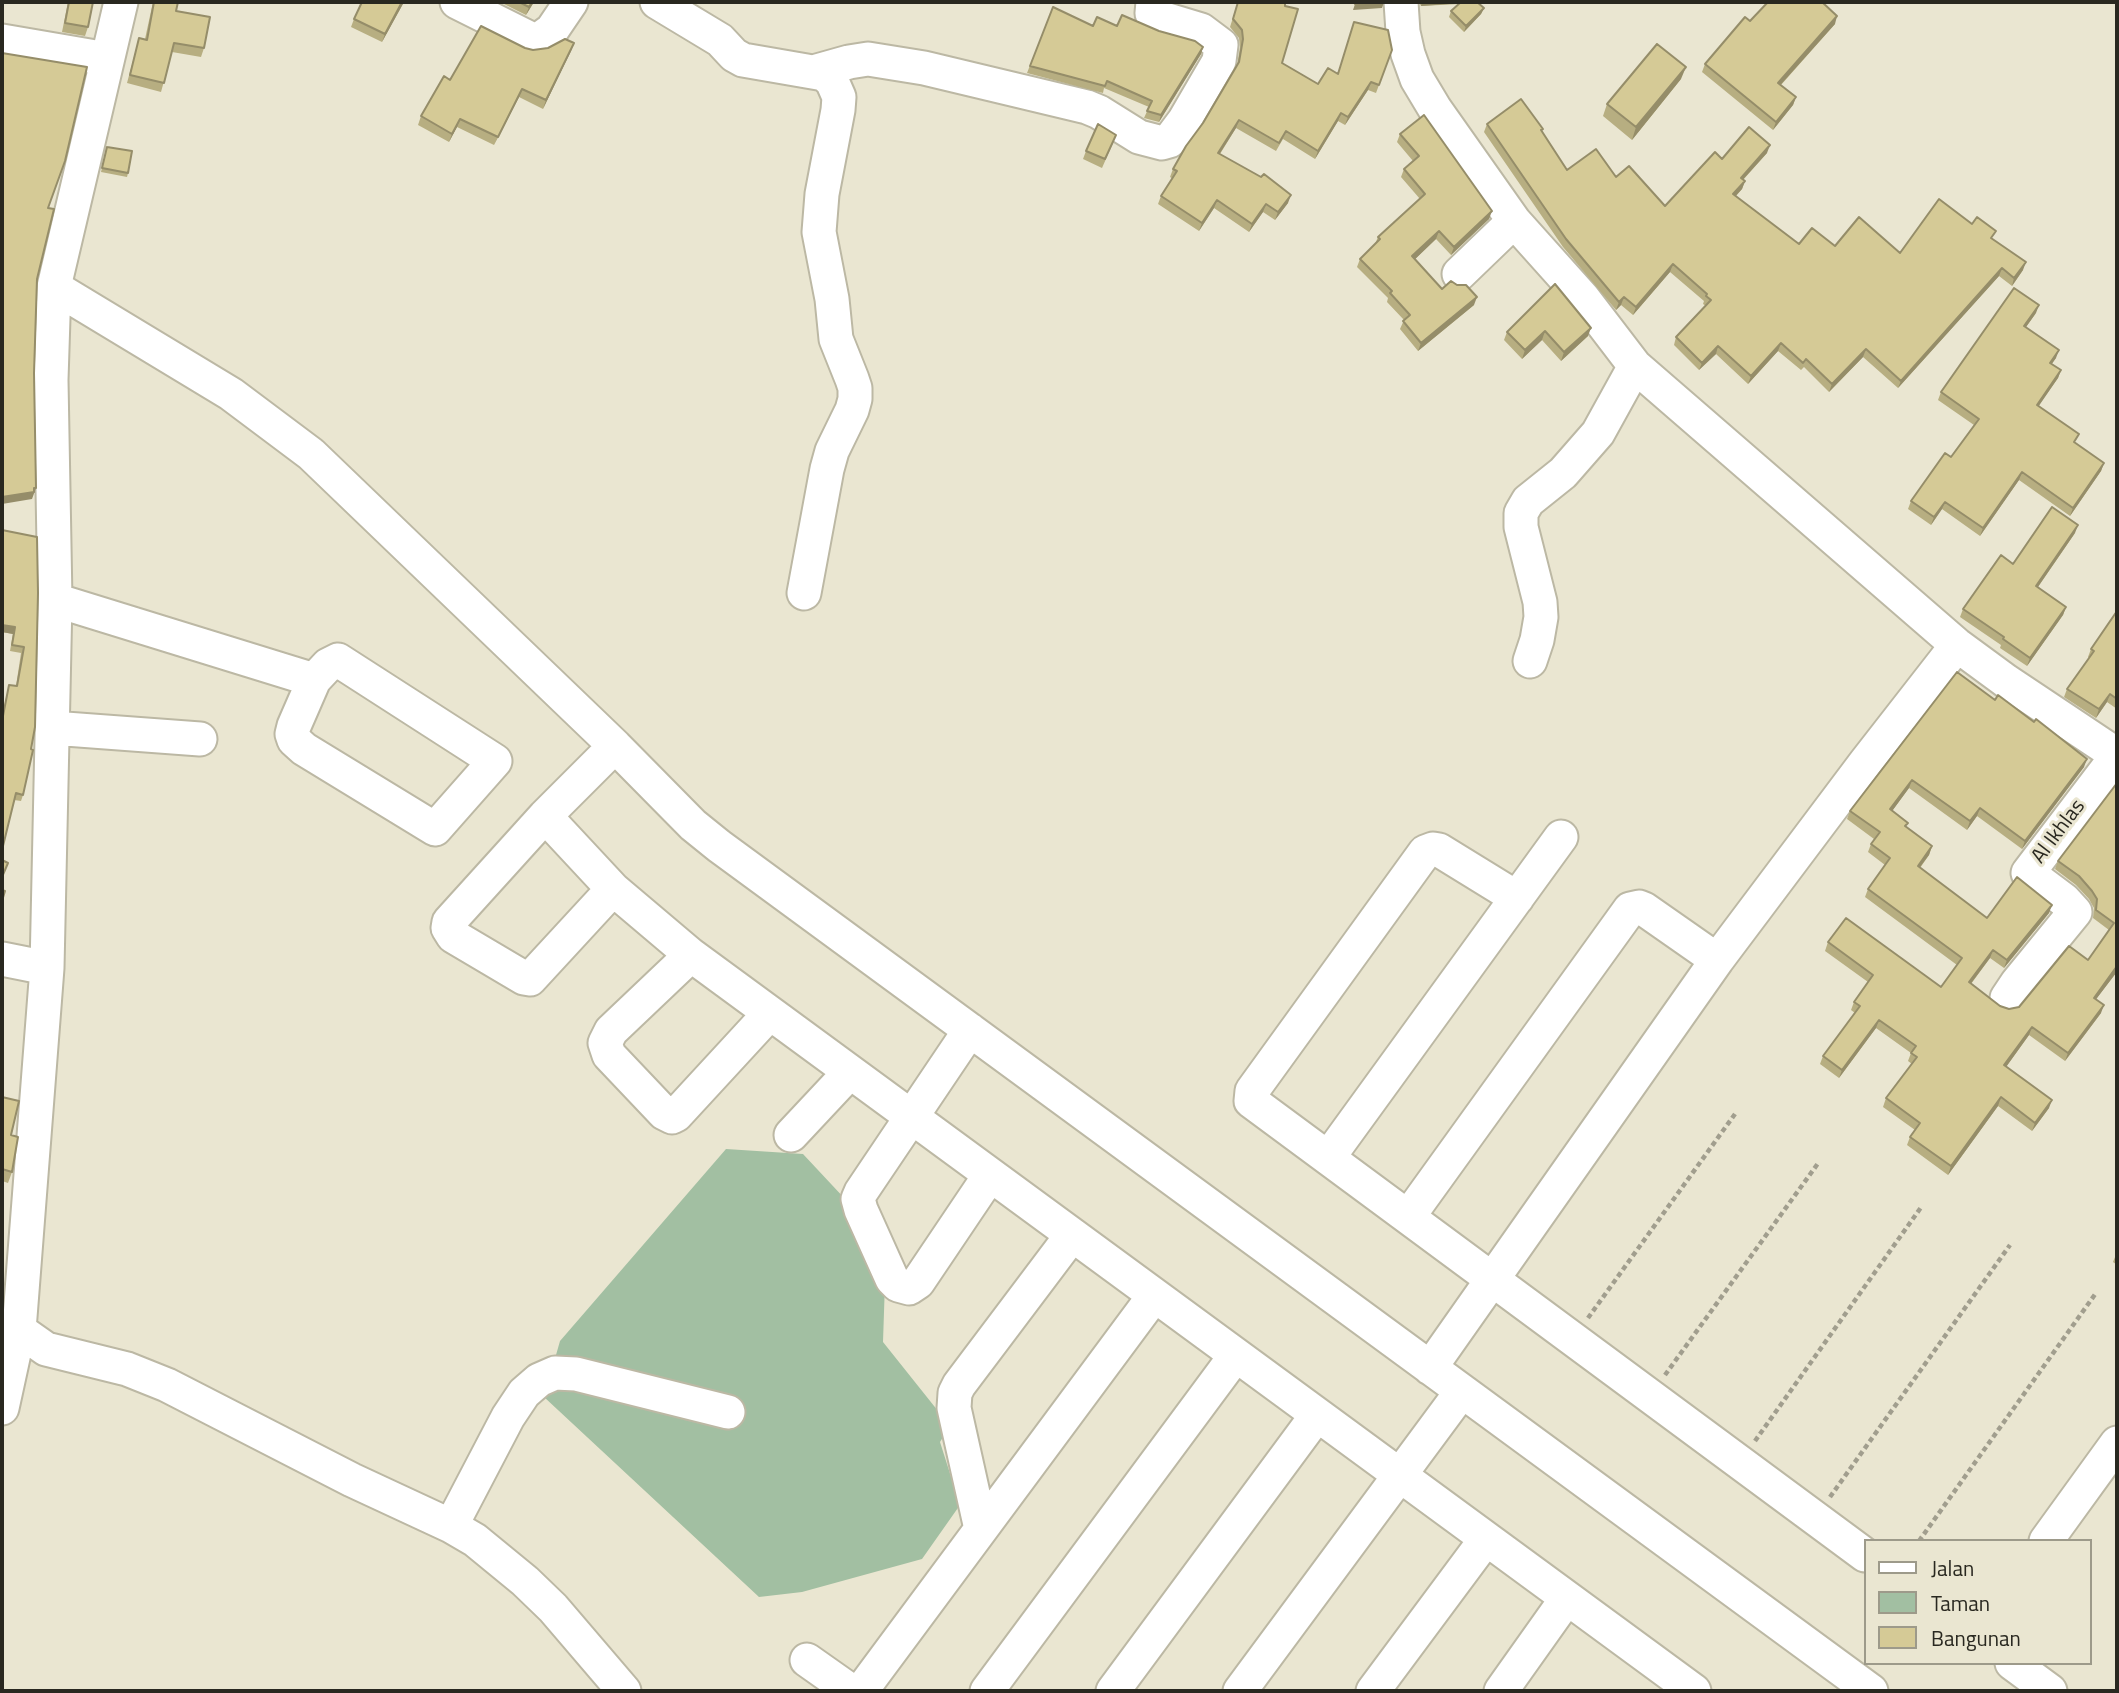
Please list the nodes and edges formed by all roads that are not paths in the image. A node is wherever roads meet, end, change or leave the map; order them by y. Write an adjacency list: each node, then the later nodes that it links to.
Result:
1 (121, 2): 8 (street)
2 (457, 2): 3 (street)
3 (571, 2)
4 (657, 2): 9 (street)
5 (1153, 2): 9 (street)
6 (1401, 2): 10 (street)
7 (2, 41): 8 (street)
8 (107, 59): 12 (street)
9 (817, 71): 14 (street)
10 (1514, 221): 11 (street); 13 (street)
11 (1459, 274)
12 (54, 287): 15 (street); 21 (street)
13 (1635, 366): 16 (street); 17 (street)
14 (804, 593)
15 (55, 600): 18 (street); 19 (street)
16 (1957, 645): 22 (street); 29 (street)
17 (1531, 661)
18 (314, 680): 18 (street)
19 (52, 728): 20 (street); 30 (street)
20 (200, 739)
21 (615, 746): 23 (street); 33 (street)
22 (2117, 755): 31 (street, Al Ikhlas)
23 (545, 816): 25 (street); 25 (street)
24 (1561, 837): 26 (street)
25 (613, 889): 27 (street)
26 (1517, 898): 37 (street); 37 (street)
27 (691, 955): 32 (street); 32 (street)
28 (2, 959): 30 (street)
29 (1717, 960): 39 (street); 41 (street)
30 (47, 968): 43 (street)
31 (2007, 998)
32 (770, 1013): 34 (street)
33 (970, 1030): 35 (street); 45 (street)
34 (850, 1072): 35 (street); 36 (street)
35 (911, 1117): 38 (street); 38 (street)
36 (791, 1135)
37 (1328, 1158): 39 (street)
38 (990, 1175): 40 (street)
39 (1408, 1217): 41 (street)
40 (1072, 1235): 42 (street); 53 (street)
41 (1493, 1279): 45 (street); 56 (street)
42 (1154, 1296): 44 (street); 53 (street)
43 (10, 1329): 47 (street); 52 (street)
44 (1236, 1355): 49 (street); 63 (street)
45 (1430, 1368): 46 (street)
46 (1462, 1391): 51 (street); 69 (street)
47 (2, 1409)
48 (727, 1412): 52 (street)
49 (1317, 1415): 51 (street); 64 (street)
50 (2117, 1443): 55 (street)
51 (1400, 1476): 54 (street); 65 (street)
52 (451, 1526): 60 (street)
53 (981, 1529): 62 (street)
54 (1486, 1539): 57 (street); 66 (street)
55 (2047, 1539)
56 (1864, 1554)
57 (1567, 1598): 67 (street); 68 (street)
58 (807, 1660): 61 (street)
59 (2015, 1665): 70 (street)
60 (624, 1691)
61 (851, 1691)
62 (861, 1691)
63 (987, 1691)
64 (1113, 1691)
65 (1240, 1691)
66 (1373, 1691)
67 (1501, 1691)
68 (1694, 1691)
69 (1871, 1691)
70 (2050, 1691)

